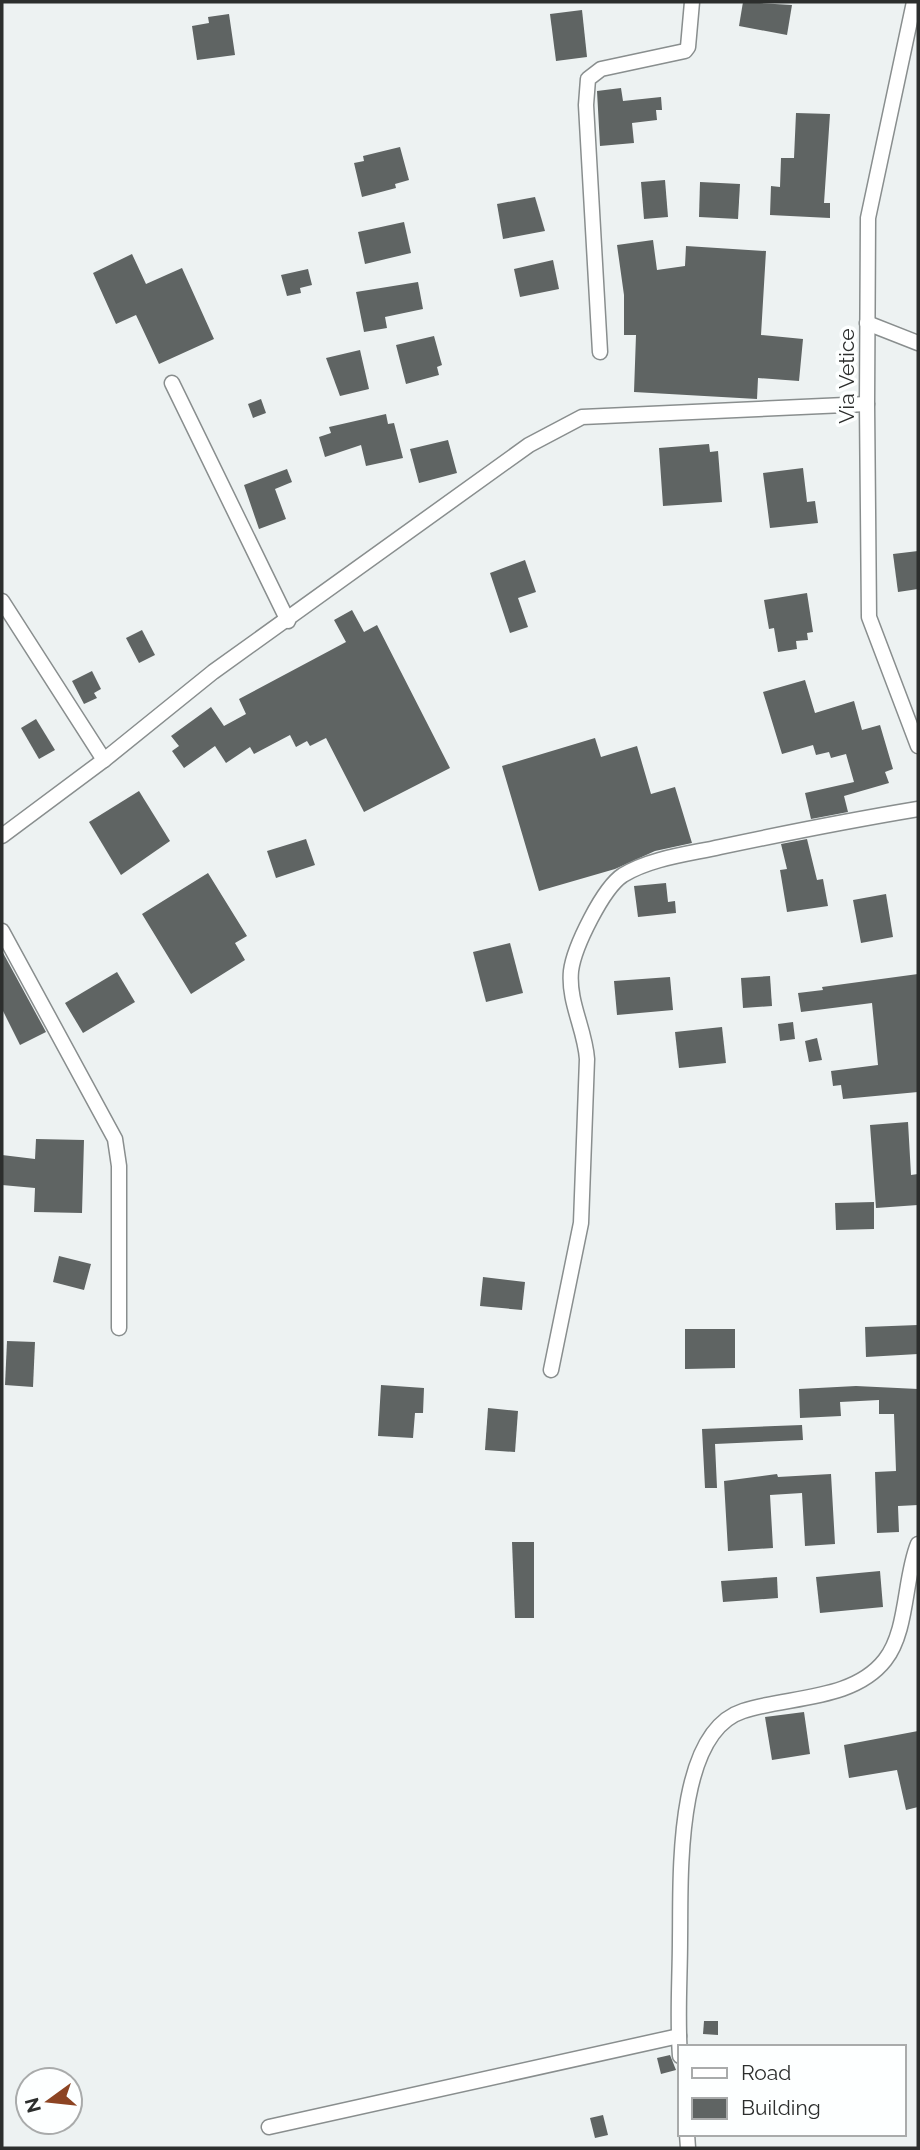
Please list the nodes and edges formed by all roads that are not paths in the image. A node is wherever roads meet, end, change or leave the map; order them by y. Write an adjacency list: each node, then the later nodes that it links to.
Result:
1 (692, 2): 5 (street)
2 (914, 2): 3 (street, Via Vetice)
3 (867, 323): 4 (street); 7 (street, Via Vetice)
4 (918, 343)
5 (600, 352)
6 (172, 383): 9 (street)
7 (867, 404): 9 (street); 10 (street, Via Vetice)
8 (2, 601): 11 (street)
9 (288, 621): 11 (street)
10 (918, 746)
11 (104, 760): 13 (street)
12 (918, 810): 16 (street)
13 (2, 836)
14 (2, 932): 15 (street)
15 (119, 1328)
16 (551, 1370)
17 (918, 1544): 18 (street)
18 (679, 2036): 19 (street); 20 (street)
19 (679, 2045)
20 (269, 2127)

